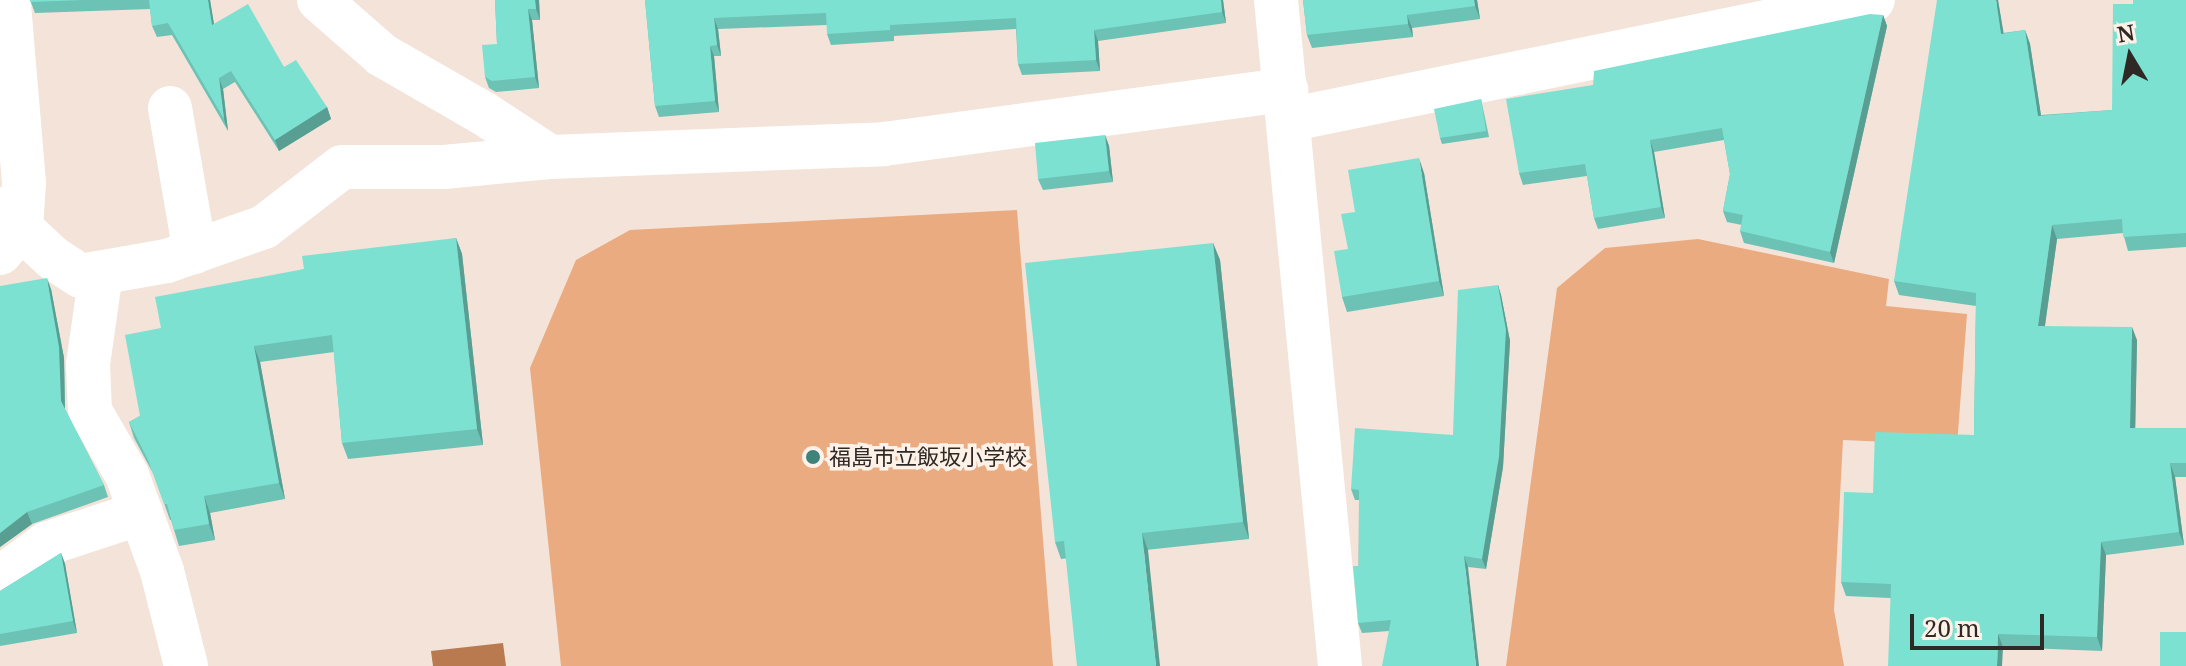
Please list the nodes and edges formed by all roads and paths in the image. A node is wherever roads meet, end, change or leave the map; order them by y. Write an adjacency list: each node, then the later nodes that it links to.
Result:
1 (319, 0): 7 (street)
2 (1276, 0): 5 (street)
3 (1873, 0): 5 (street)
4 (9, 6): 8 (street)
5 (1287, 105): 7 (street); 14 (street)
6 (170, 108): 9 (street)
7 (550, 157): 9 (street)
8 (7, 230): 10 (street)
9 (195, 252): 10 (street)
10 (101, 273): 11 (street)
11 (141, 513): 12 (street); 13 (street)
12 (0, 578)
13 (186, 666)
14 (1340, 666)

